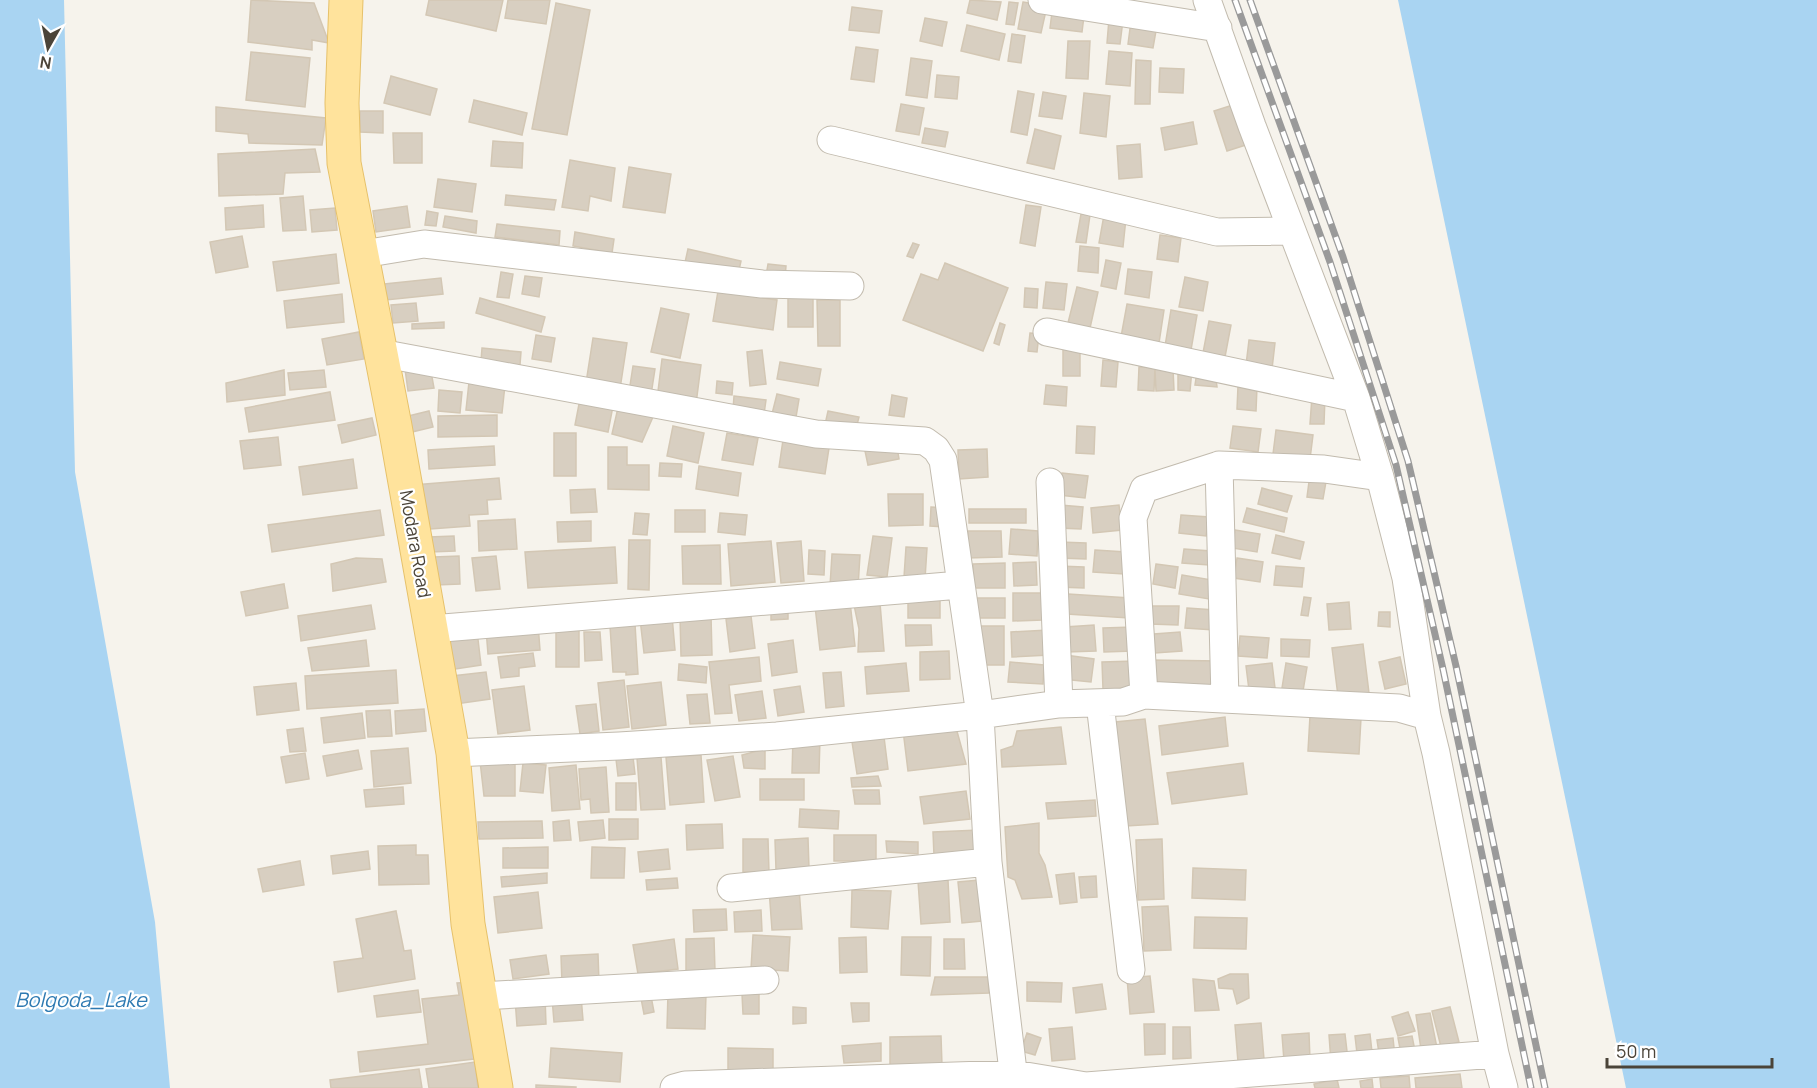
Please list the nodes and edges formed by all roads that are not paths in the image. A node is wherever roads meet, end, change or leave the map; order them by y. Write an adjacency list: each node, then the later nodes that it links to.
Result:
1 (346, 0): 7 (main road, Modara Road)
2 (1042, 0): 4 (street)
3 (1207, 0): 4 (street)
4 (1218, 28): 6 (street)
5 (831, 140): 6 (street)
6 (1292, 231): 11 (street)
7 (363, 254): 8 (street); 10 (main road, Modara Road)
8 (850, 286)
9 (1047, 332): 11 (street)
10 (380, 352): 15 (street); 16 (main road, Modara Road)
11 (1356, 398): 13 (street)
12 (1219, 465): 13 (street); 17 (street); 18 (street)
13 (1380, 477): 22 (street)
14 (1050, 482): 20 (street)
15 (960, 585): 16 (street); 21 (street)
16 (431, 629): 23 (main road, Modara Road)
17 (1144, 695): 18 (street); 19 (street)
18 (1225, 699): 22 (street)
19 (1100, 703): 20 (street); 26 (street)
20 (1059, 704): 21 (street)
21 (980, 715): 23 (street); 24 (street)
22 (1427, 716): 29 (street)
23 (453, 753): 28 (main road, Modara Road)
24 (988, 862): 25 (street); 30 (street)
25 (731, 888)
26 (1131, 970)
27 (765, 980): 28 (street)
28 (481, 996): 32 (main road, Modara Road)
29 (1495, 1054): 31 (street); 34 (street)
30 (1015, 1081): 31 (street); 33 (street)
31 (1086, 1087)
32 (496, 1088)
33 (674, 1088)
34 (1504, 1088)

